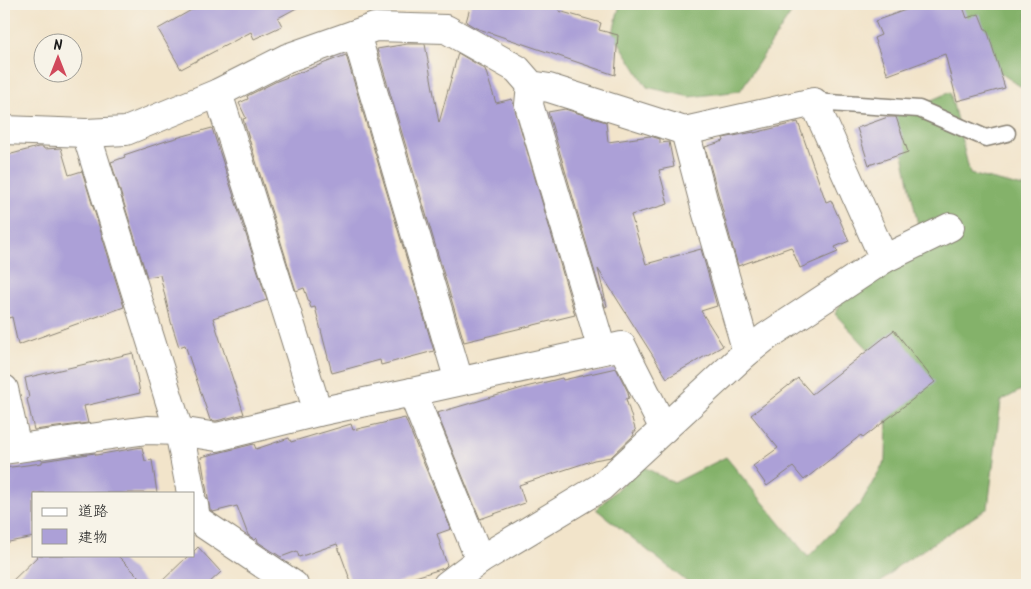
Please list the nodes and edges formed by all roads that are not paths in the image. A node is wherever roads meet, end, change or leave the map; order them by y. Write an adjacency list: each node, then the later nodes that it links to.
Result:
1 (356, 34): 2 (street); 3 (street); 13 (street)
2 (531, 85): 6 (street); 11 (street)
3 (218, 93): 7 (street); 16 (street)
4 (814, 102): 6 (street); 8 (lane); 10 (street)
5 (4, 130): 7 (street)
6 (685, 131): 12 (street)
7 (86, 133): 18 (street)
8 (1007, 133)
9 (950, 228): 10 (street)
10 (884, 259): 12 (street)
11 (602, 350): 13 (street); 17 (street)
12 (747, 352): 17 (street)
13 (459, 381): 15 (street)
14 (4, 389): 19 (street)
15 (412, 392): 16 (street); 22 (street)
16 (318, 412): 18 (street)
17 (664, 429): 22 (street)
18 (180, 431): 19 (street); 20 (street)
19 (10, 449)
20 (191, 492)
21 (195, 512): 23 (street)
22 (480, 560): 24 (street)
23 (294, 585)
24 (447, 585)

